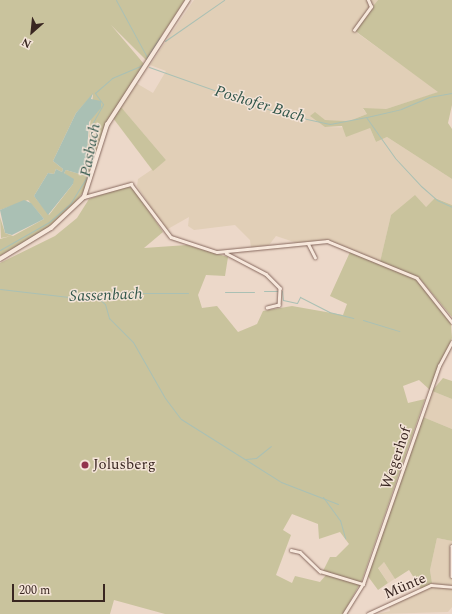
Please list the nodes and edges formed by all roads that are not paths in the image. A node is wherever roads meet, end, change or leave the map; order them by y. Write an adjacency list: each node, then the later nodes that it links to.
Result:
1 (188, 0): 4 (main road)
2 (368, 0): 3 (street)
3 (354, 30)
4 (84, 198): 6 (street); 8 (main road)
5 (308, 243): 6 (street); 7 (street); 10 (street)
6 (226, 253): 9 (street)
7 (315, 257)
8 (0, 259)
9 (267, 308)
10 (452, 322)
11 (452, 342): 15 (street, Wegerhof)
12 (452, 546): 14 (street)
13 (291, 550): 15 (street)
14 (452, 576)
15 (363, 584): 17 (street, Wegerhof)
16 (452, 587): 18 (street, Münte)
17 (344, 614)
18 (368, 614)

